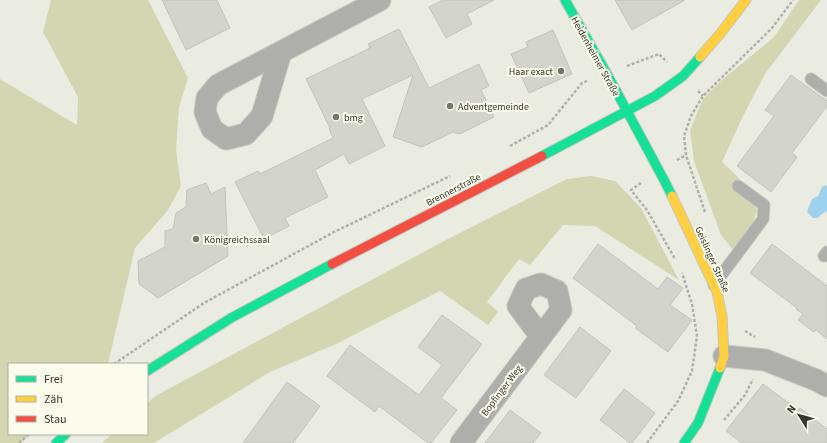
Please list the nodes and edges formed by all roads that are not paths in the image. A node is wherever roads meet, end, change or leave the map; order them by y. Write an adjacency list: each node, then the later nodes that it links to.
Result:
1 (380, 0): 4 (street)
2 (565, 0): 7 (main road, Heidenheimer Straße)
3 (746, 0): 7 (main road, Brennerstraße)
4 (281, 52)
5 (811, 79): 6 (lane)
6 (827, 91)
7 (627, 112): 9 (main road, Geislinger Straße); 12 (main road, Brennerstraße)
8 (738, 186): 9 (lane)
9 (714, 285): 11 (main road, Geislinger Straße)
10 (541, 337): 16 (street, Bopfinger Weg)
11 (724, 356): 13 (street); 17 (main road, Geislinger Straße)
12 (148, 370)
13 (827, 386)
14 (65, 435): 15 (main road)
15 (56, 443)
16 (461, 443)
17 (684, 443)

